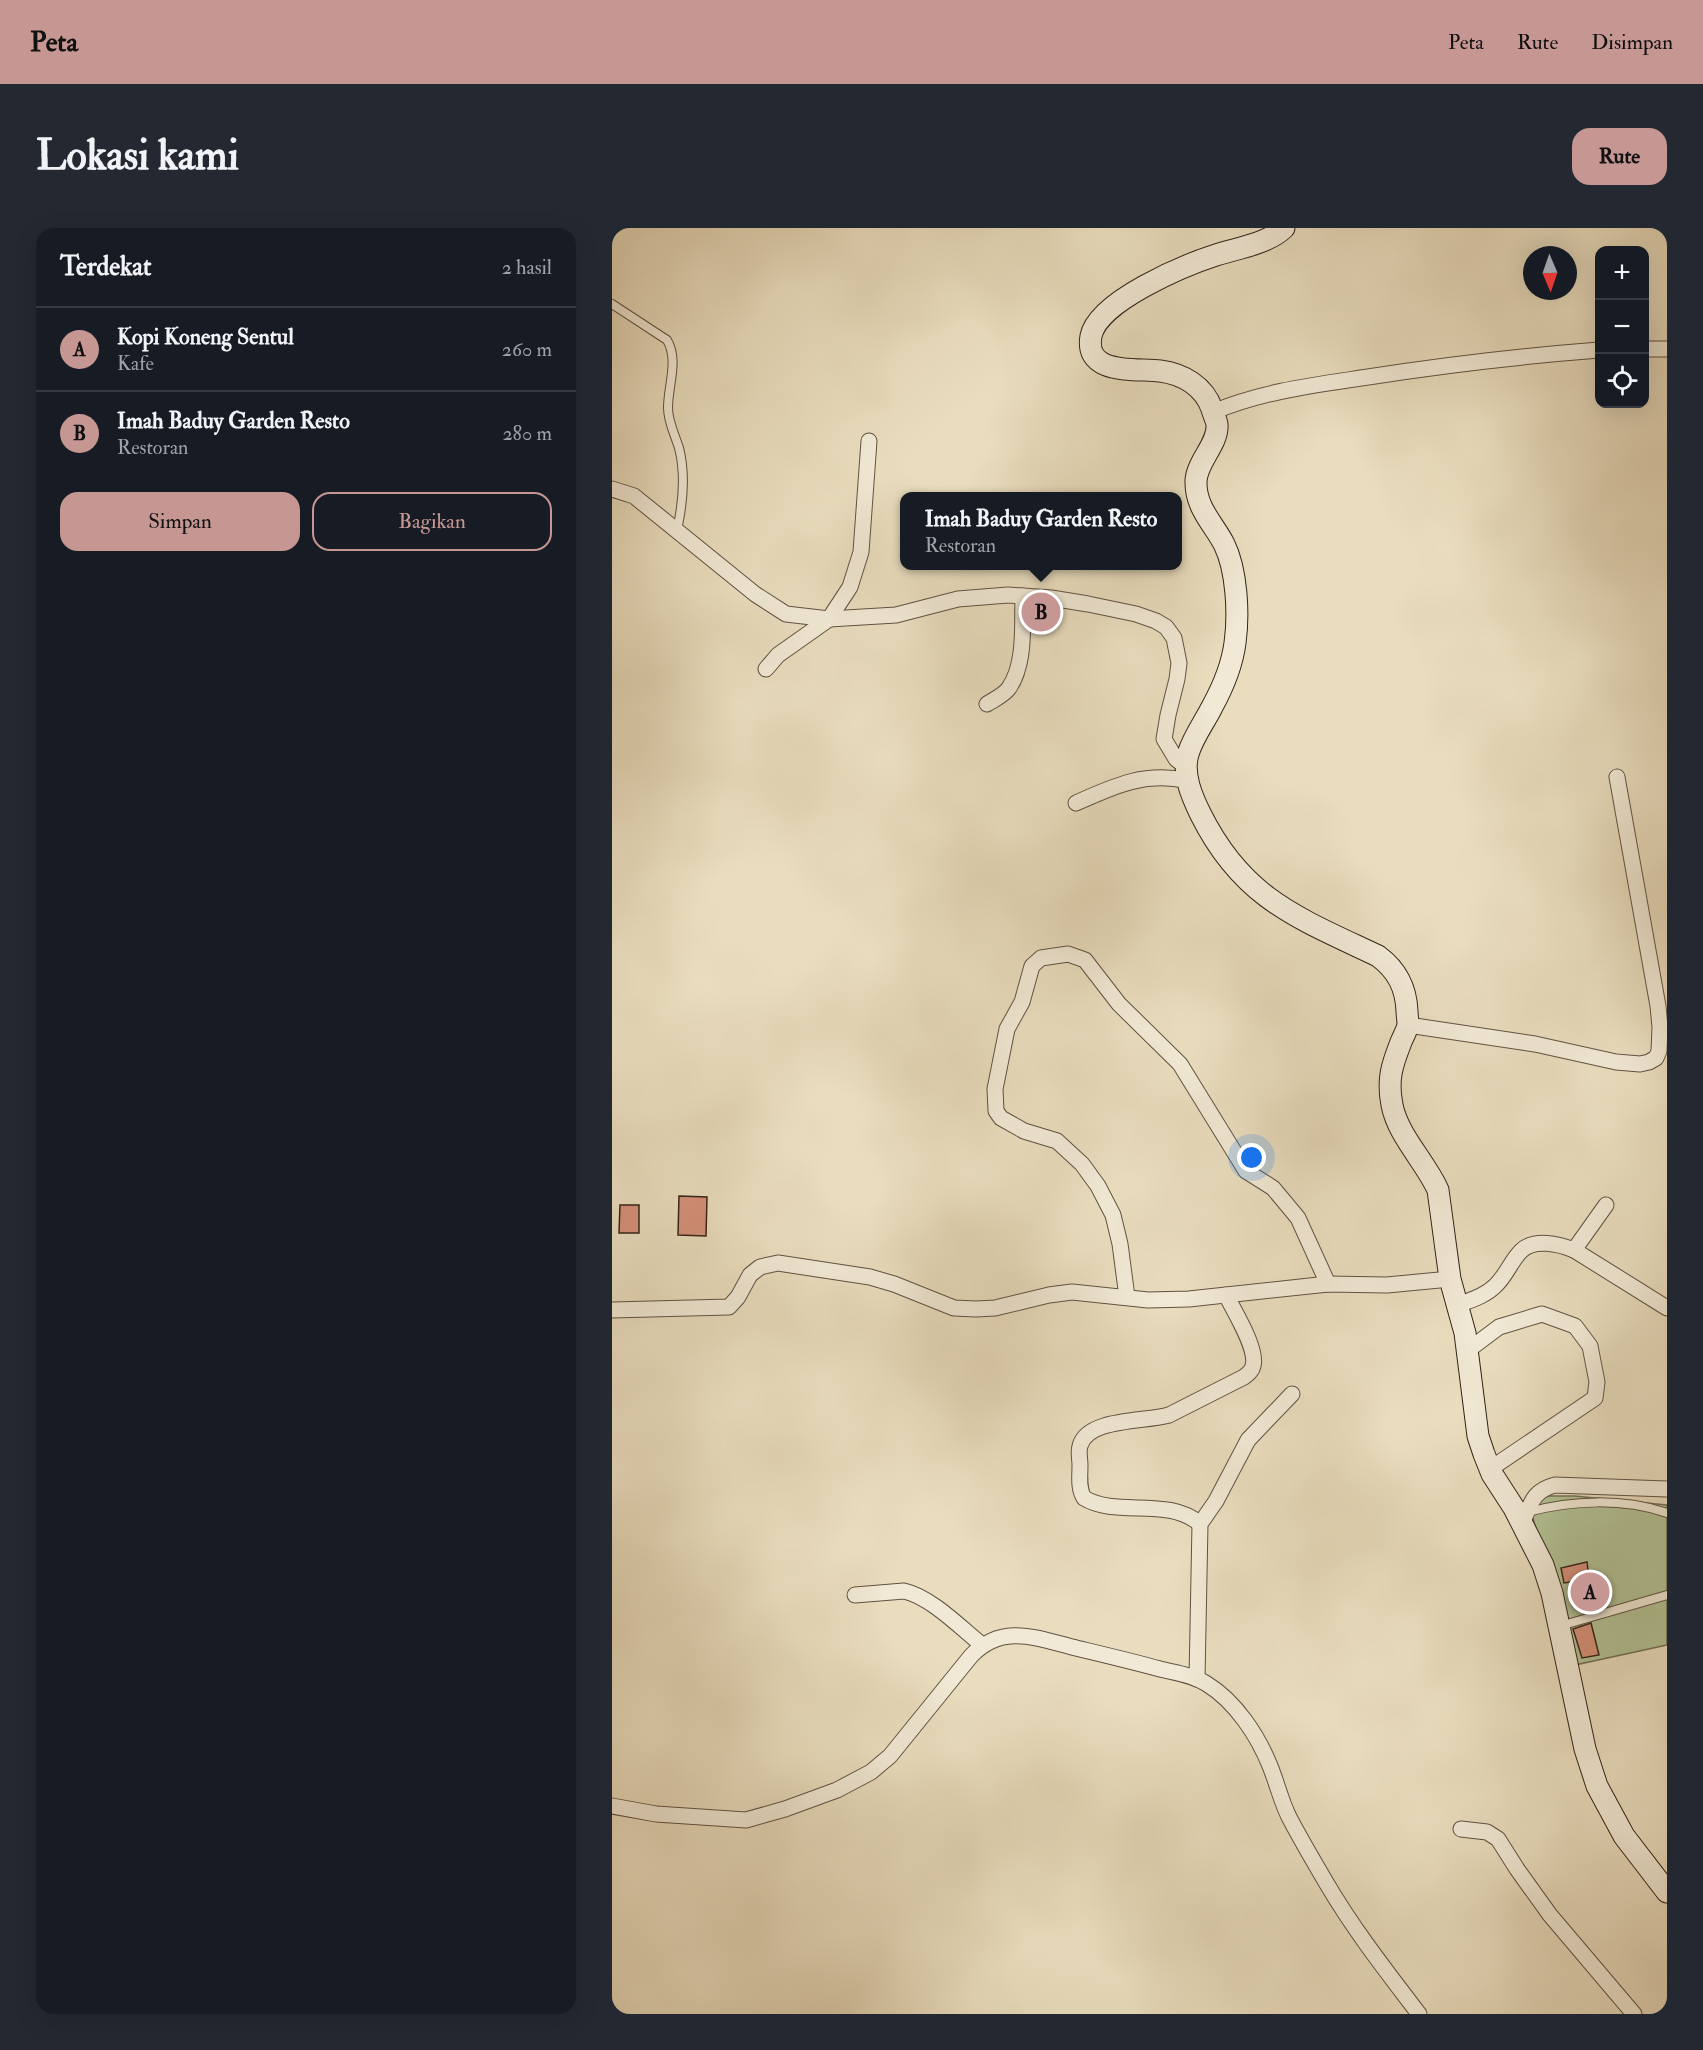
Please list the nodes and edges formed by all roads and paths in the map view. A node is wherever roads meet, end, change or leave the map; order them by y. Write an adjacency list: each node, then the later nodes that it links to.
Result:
1 (1284, 228): 6 (street)
2 (612, 304): 9 (lane)
3 (1649, 349): 4 (street)
4 (1667, 349)
5 (1595, 350): 6 (street)
6 (1213, 412): 14 (street)
7 (869, 441): 11 (street)
8 (612, 489): 9 (street)
9 (677, 530): 11 (street)
10 (1023, 596): 11 (street); 13 (street); 14 (street)
11 (829, 619): 12 (street)
12 (766, 669)
13 (987, 704)
14 (1187, 774): 16 (street); 17 (street)
15 (1617, 777): 18 (street)
16 (1076, 803)
17 (1408, 1025): 18 (street); 21 (street)
18 (1661, 1058)
19 (1606, 1205): 20 (street)
20 (1574, 1250): 25 (street); 26 (street)
21 (1450, 1279): 22 (street); 25 (street)
22 (1328, 1284): 23 (street); 24 (street)
23 (1226, 1295): 24 (street); 34 (street)
24 (1127, 1297): 27 (street)
25 (1458, 1305): 28 (street)
26 (1667, 1308)
27 (612, 1310)
28 (1467, 1351): 30 (street); 30 (street)
29 (1292, 1394): 34 (street)
30 (1490, 1469): 33 (street)
31 (1667, 1489): 33 (street)
32 (1667, 1513): 33 (lane)
33 (1525, 1518): 37 (street)
34 (1200, 1524): 39 (street)
35 (855, 1595): 38 (street)
36 (1667, 1595): 37 (lane)
37 (1559, 1626): 42 (street)
38 (982, 1645): 39 (street); 40 (street)
39 (1197, 1678): 43 (street)
40 (612, 1806)
41 (1461, 1829): 44 (street)
42 (1667, 1892)
43 (1419, 2014)
44 (1634, 2014)

